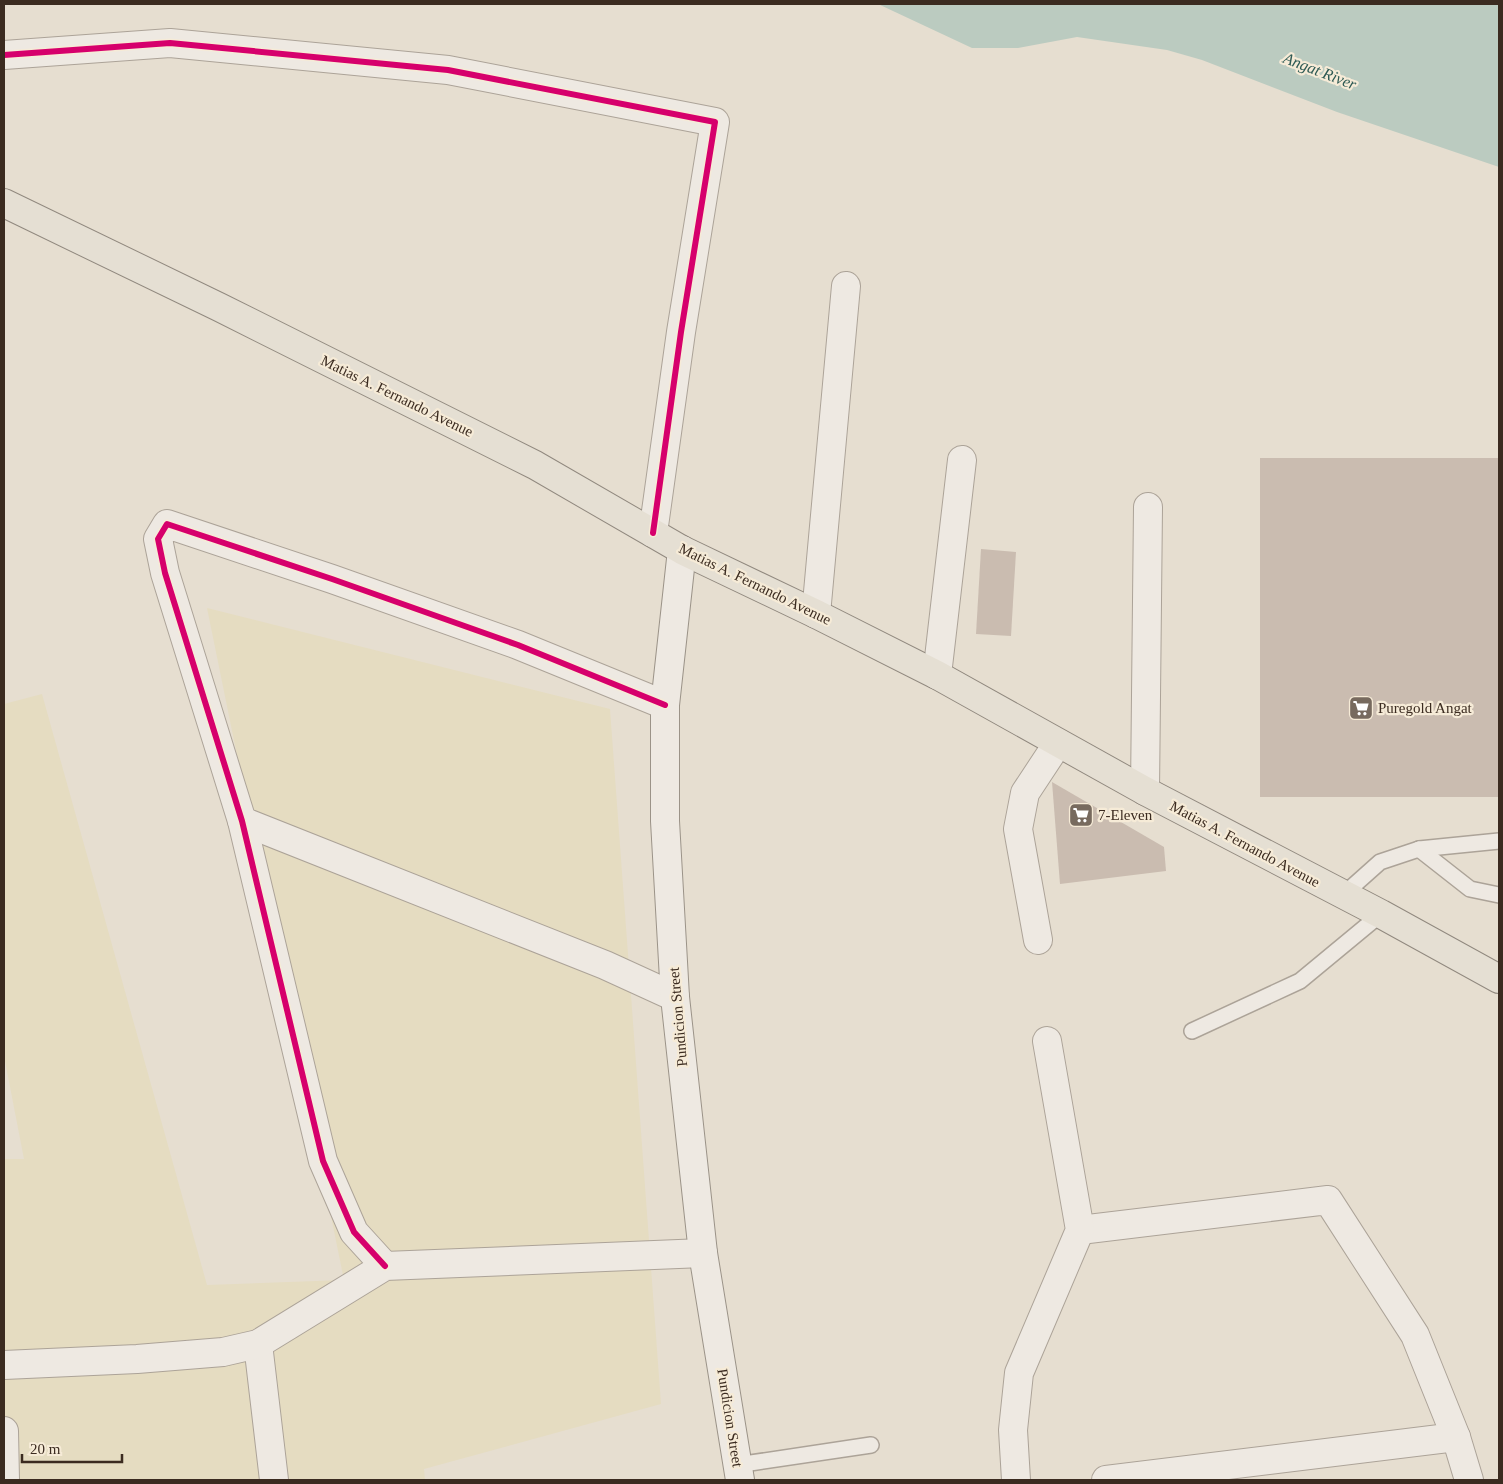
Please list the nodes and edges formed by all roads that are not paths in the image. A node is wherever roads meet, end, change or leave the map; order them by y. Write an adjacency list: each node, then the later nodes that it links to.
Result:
1 (4, 55): 6 (street)
2 (4, 203): 6 (main road, Matias A. Fernando Avenue)
3 (846, 286): 8 (street)
4 (962, 460): 9 (street)
5 (1148, 507): 12 (street)
6 (653, 533): 7 (main road, Matias A. Fernando Avenue)
7 (682, 550): 8 (main road, Matias A. Fernando Avenue); 10 (street, Pundicion Street)
8 (816, 614): 9 (main road, Matias A. Fernando Avenue)
9 (937, 675): 11 (main road, Matias A. Fernando Avenue)
10 (665, 705): 13 (street); 21 (street, Pundicion Street)
11 (1058, 743): 12 (main road, Matias A. Fernando Avenue); 19 (street)
12 (1145, 791): 16 (main road, Matias A. Fernando Avenue)
13 (242, 821): 21 (street); 26 (street)
14 (1499, 841): 15 (lane)
15 (1419, 849): 16 (lane); 17 (lane)
16 (1343, 895): 18 (main road, Matias A. Fernando Avenue)
17 (1499, 895)
18 (1381, 914): 20 (main road, Matias A. Fernando Avenue); 22 (lane)
19 (1038, 940)
20 (1499, 979)
21 (675, 997): 25 (street, Pundicion Street)
22 (1192, 1031)
23 (1047, 1041): 24 (street)
24 (1080, 1230): 30 (street); 35 (street)
25 (703, 1253): 26 (street); 32 (street, Pundicion Street)
26 (385, 1266): 27 (street)
27 (258, 1344): 28 (street); 34 (street)
28 (4, 1365)
29 (4, 1431): 33 (street)
30 (1456, 1437): 36 (street); 37 (street)
31 (870, 1445): 32 (lane)
32 (738, 1472)
33 (5, 1480)
34 (274, 1480)
35 (1016, 1480)
36 (1106, 1480)
37 (1469, 1480)

